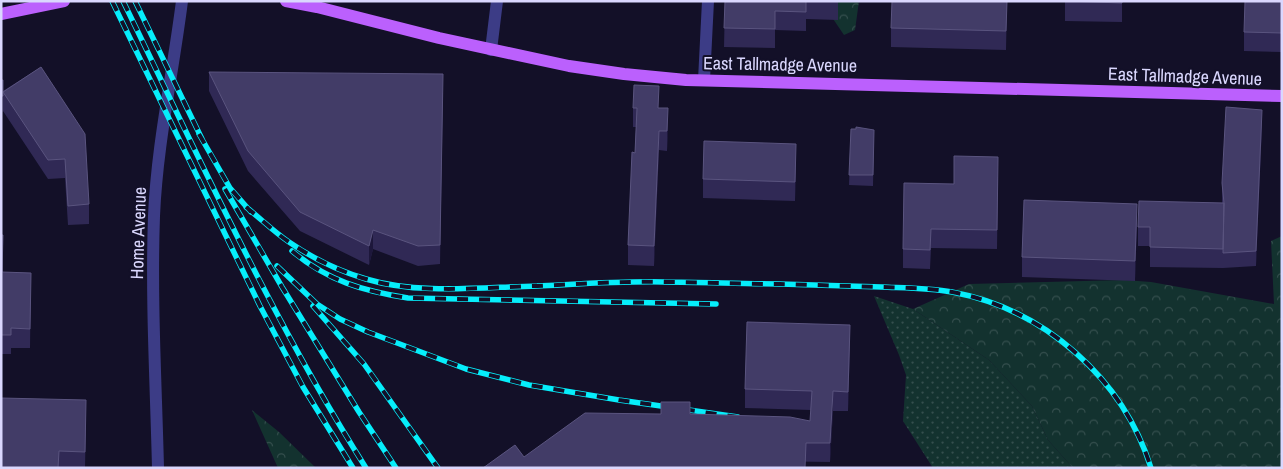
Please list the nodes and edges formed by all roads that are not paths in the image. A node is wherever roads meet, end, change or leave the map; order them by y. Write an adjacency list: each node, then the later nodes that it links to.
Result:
1 (63, 1): 6 (main road)
2 (182, 1): 10 (street, Home Avenue)
3 (286, 1): 7 (main road, East Tallmadge Avenue)
4 (497, 1): 7 (street)
5 (708, 1): 8 (street)
6 (1, 14)
7 (491, 50): 8 (main road, East Tallmadge Avenue)
8 (704, 80): 9 (main road, East Tallmadge Avenue)
9 (1282, 96)
10 (158, 468)

